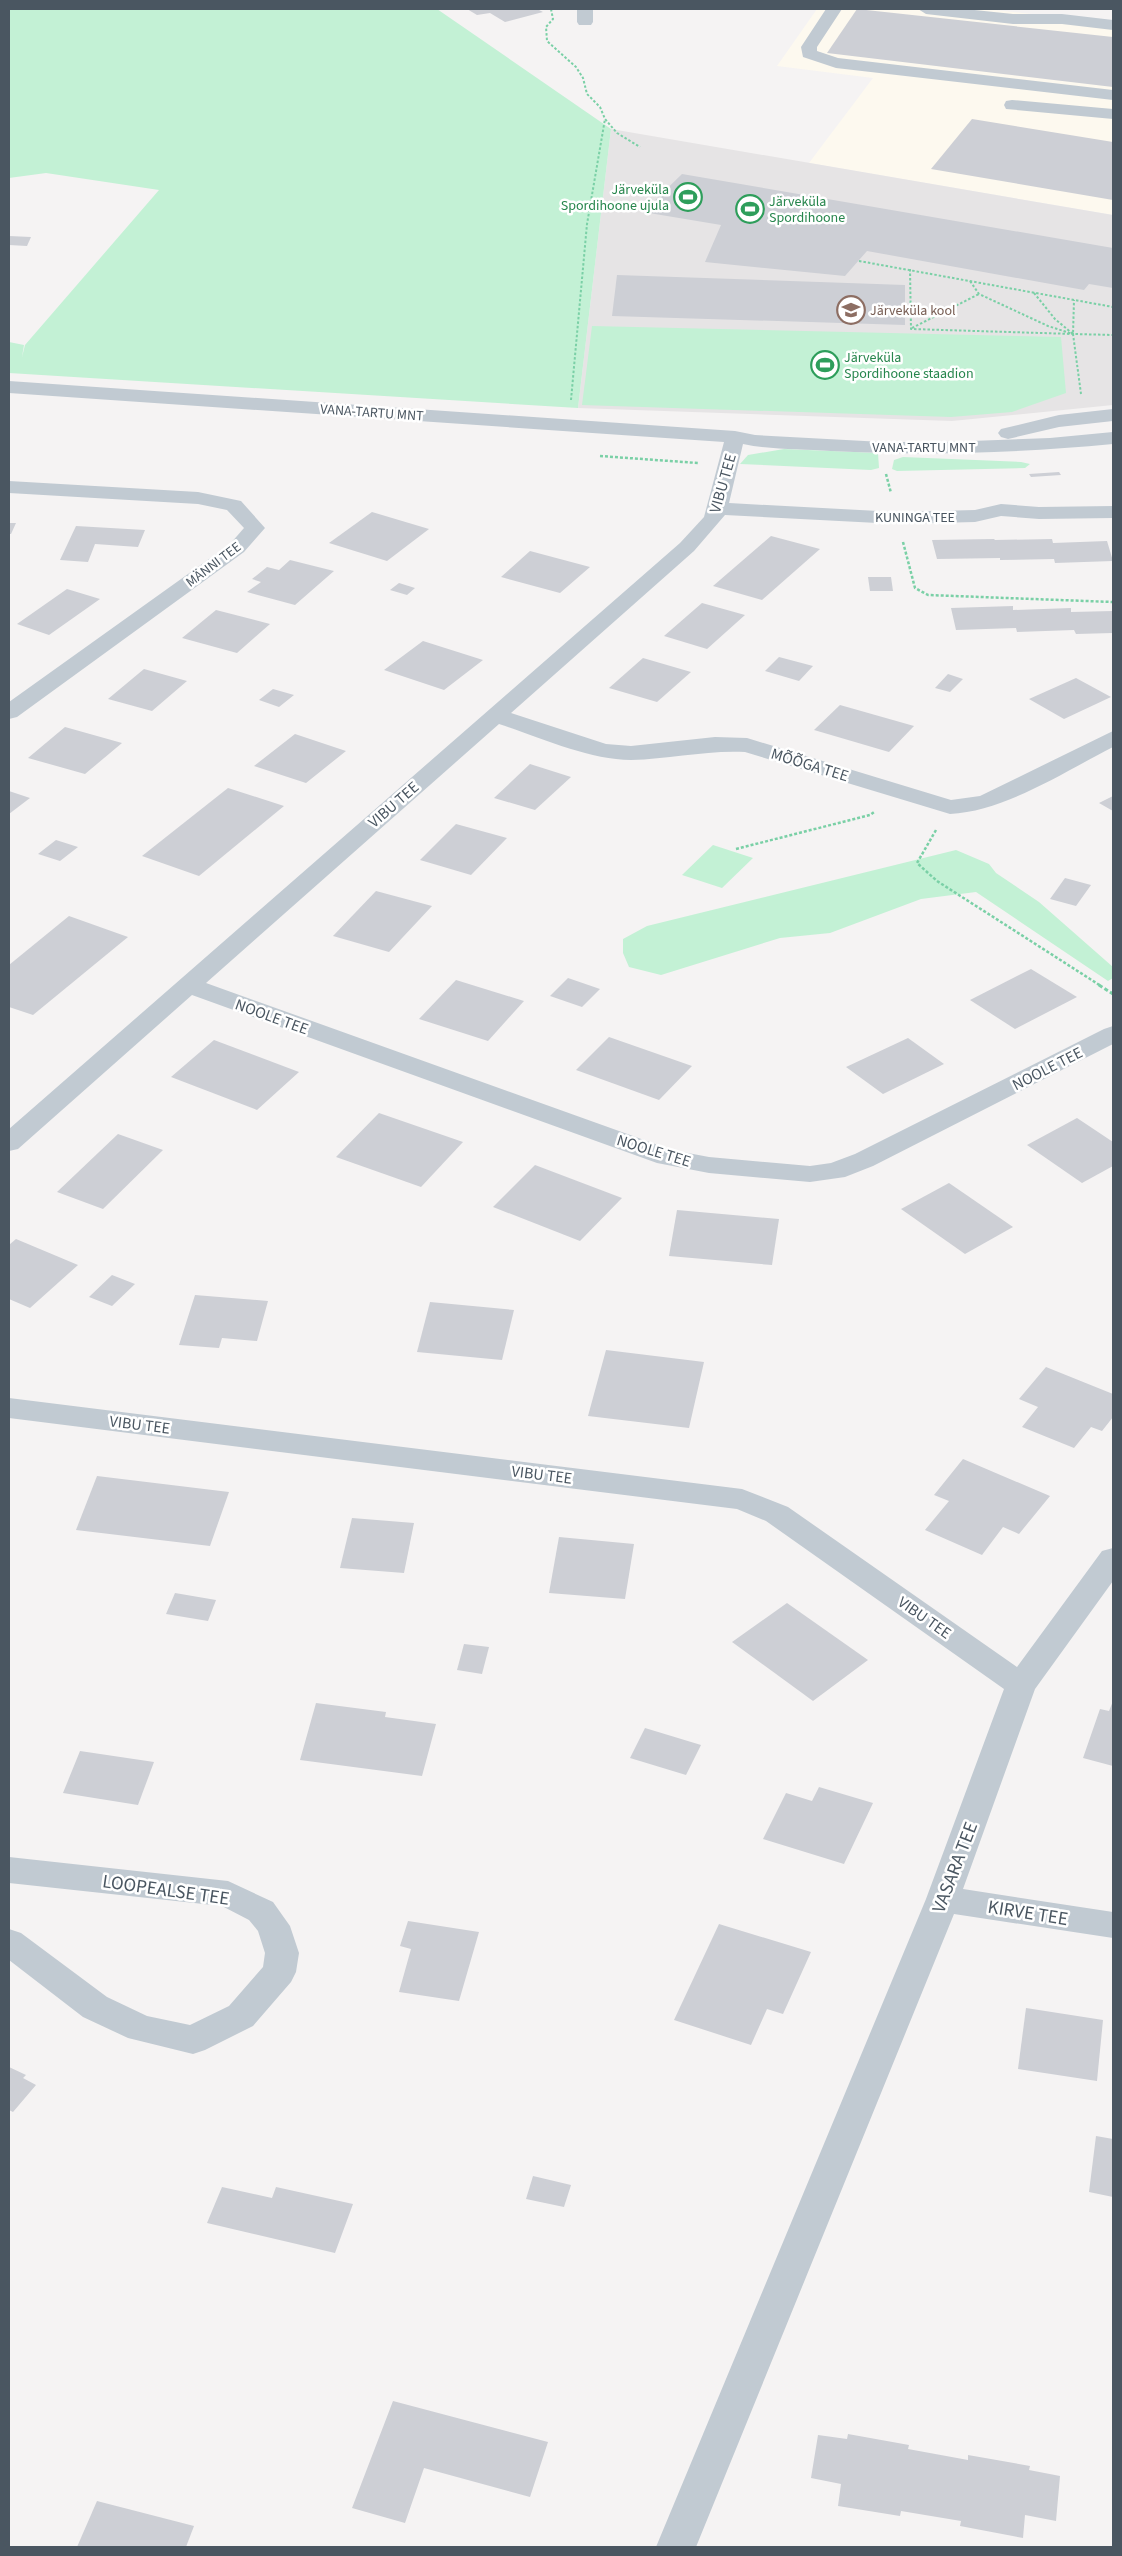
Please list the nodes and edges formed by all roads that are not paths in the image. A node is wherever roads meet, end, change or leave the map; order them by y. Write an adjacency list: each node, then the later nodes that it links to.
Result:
1 (834, 9): 4 (street)
2 (926, 9): 3 (street)
3 (1113, 25)
4 (1113, 95)
5 (1012, 105): 6 (street)
6 (1113, 114)
7 (9, 387): 11 (street, VANA-TARTU MNT)
8 (1113, 415): 10 (street)
9 (1113, 424): 10 (street, VANA-TARTU MNT)
10 (1008, 433): 11 (street, VANA-TARTU MNT)
11 (735, 437): 12 (street, VANA-TARTU MNT); 14 (street, VIBU TEE)
12 (1113, 438)
13 (9, 488): 16 (street, MÄNNI TEE)
14 (717, 509): 15 (street, KUNINGA TEE); 17 (street, VIBU TEE)
15 (1113, 512)
16 (9, 712)
17 (494, 716): 18 (street, MÕÕGA TEE); 19 (street, VIBU TEE)
18 (1113, 738)
19 (187, 985): 20 (street, NOOLE TEE); 21 (street, VIBU TEE)
20 (1113, 1034)
21 (9, 1143)
22 (9, 1408): 24 (street, VIBU TEE)
23 (1113, 1559): 24 (street, VASARA TEE)
24 (1021, 1684): 26 (street, VASARA TEE)
25 (9, 1870): 28 (street, LOOPEALSE TEE)
26 (943, 1899): 27 (street, KIRVE TEE); 29 (street, VASARA TEE)
27 (1113, 1926)
28 (9, 1942)
29 (676, 2547)

